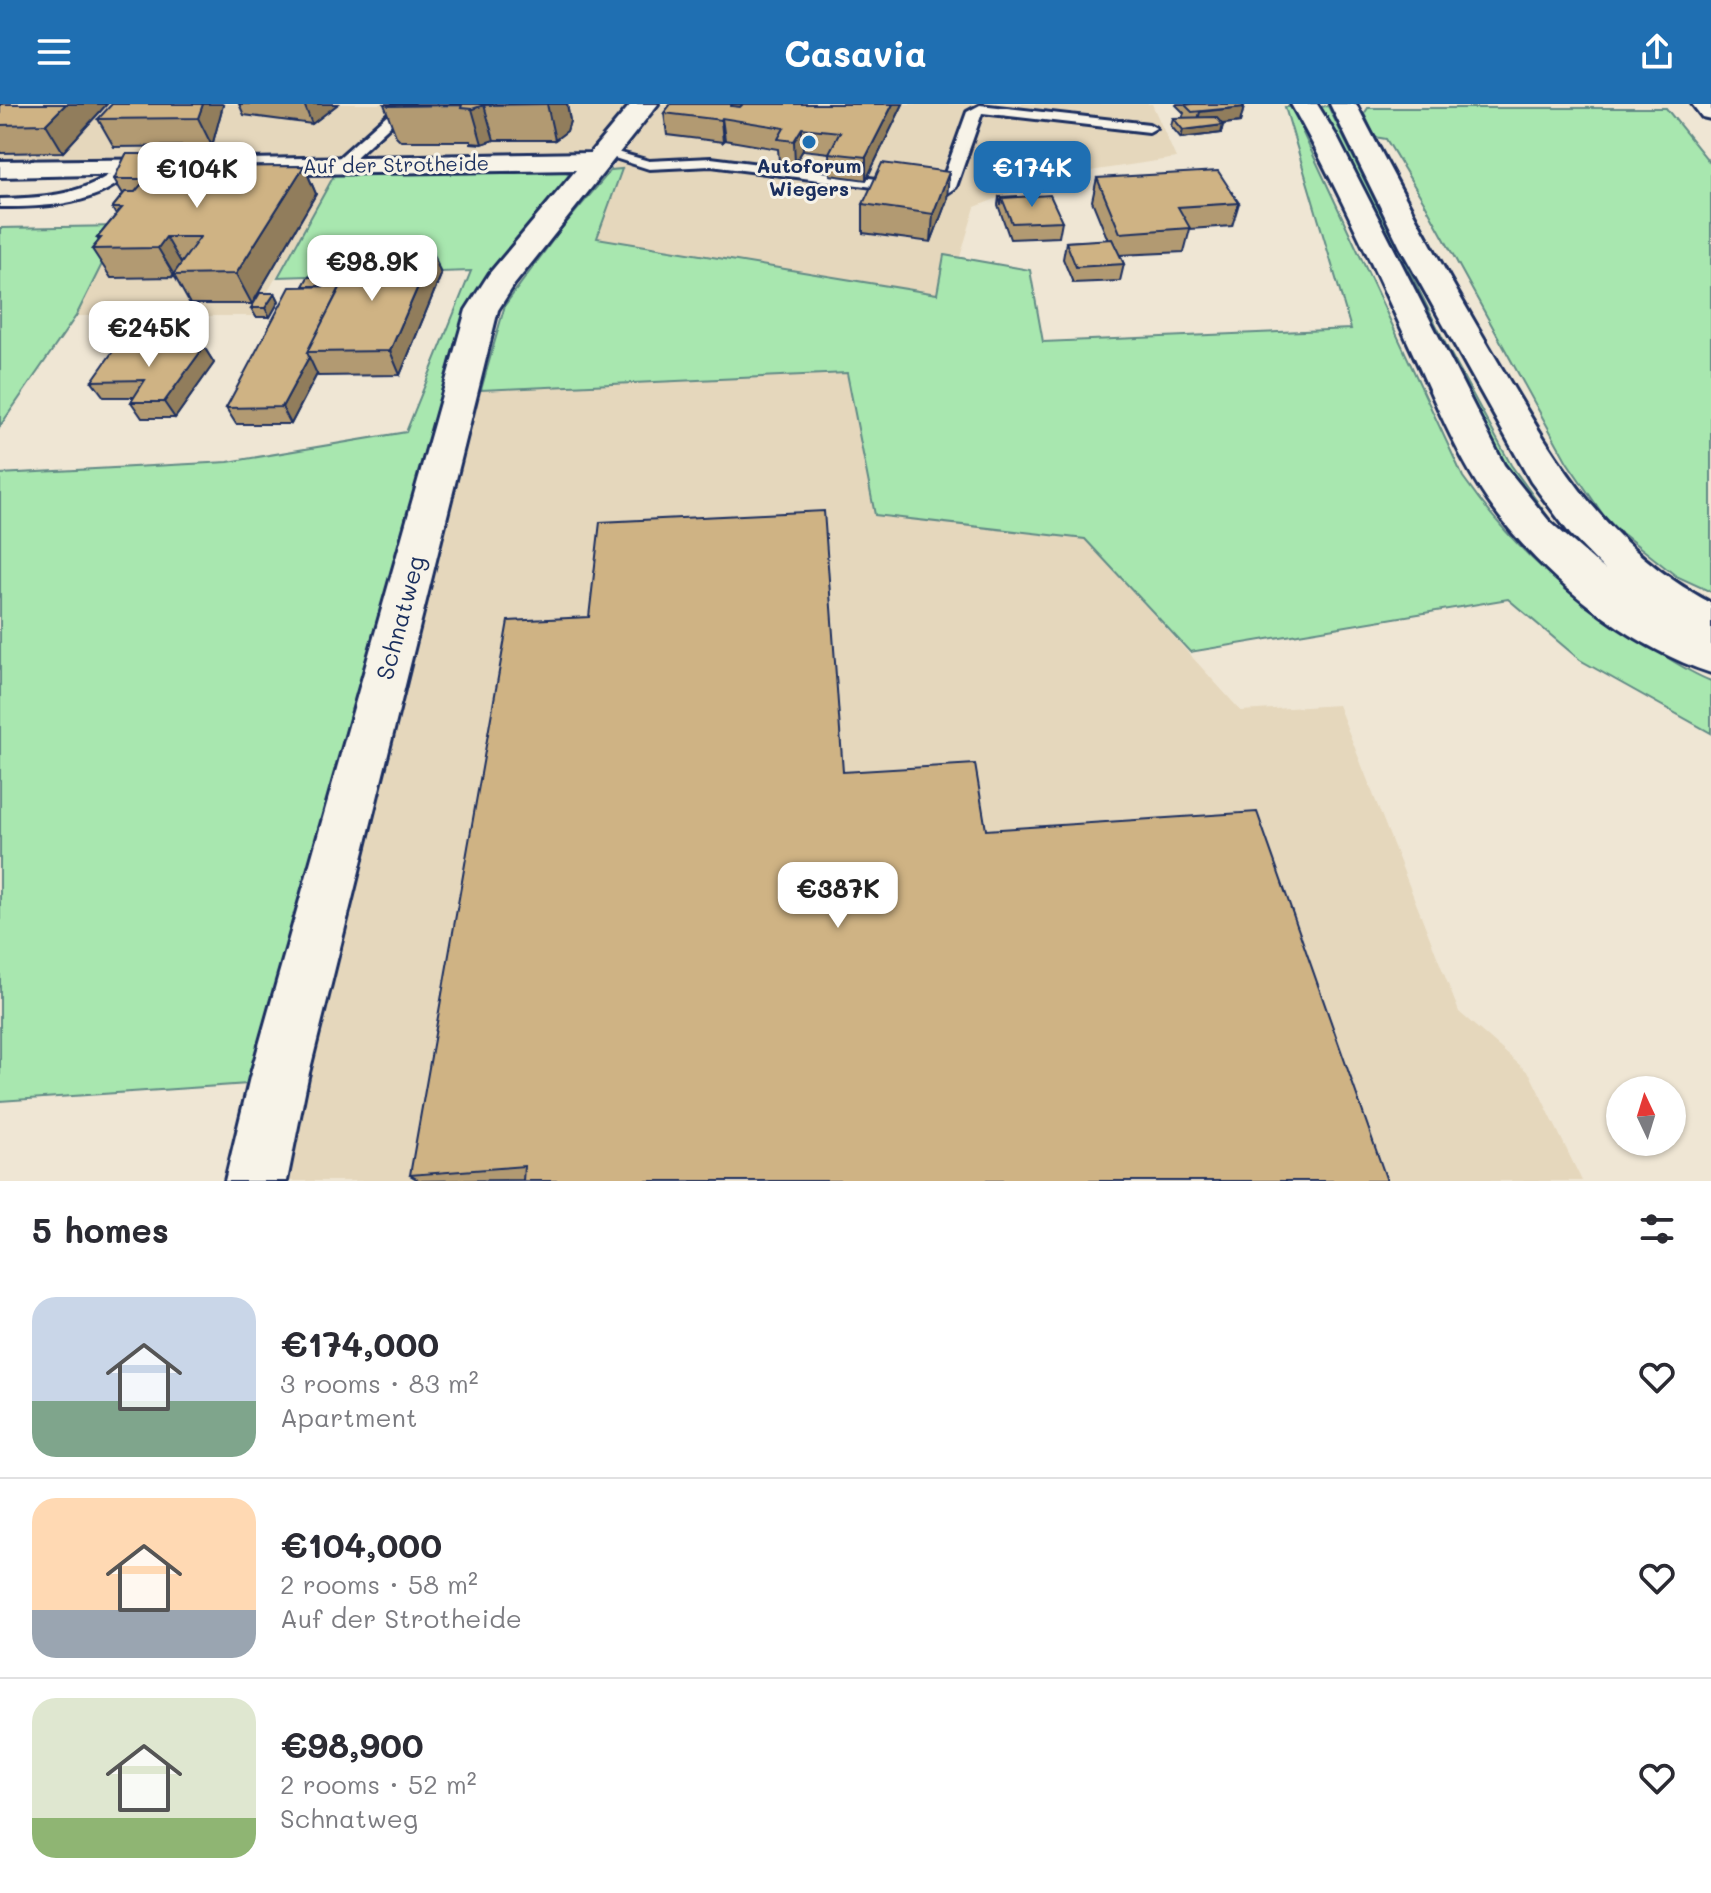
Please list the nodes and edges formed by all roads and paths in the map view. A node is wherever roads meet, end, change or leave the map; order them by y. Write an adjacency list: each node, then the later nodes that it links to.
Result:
1 (407, 104): 9 (lane)
2 (645, 104): 8 (main road, Schnatweg)
3 (1304, 104): 14 (main road)
4 (1343, 104): 13 (main road)
5 (1705, 104): 6 (main road)
6 (1711, 111)
7 (1149, 128): 8 (lane)
8 (603, 157): 9 (main road, Auf der Strotheide); 15 (main road, Schnatweg)
9 (338, 166): 10 (main road, Auf der Strotheide)
10 (128, 168): 11 (main road, Auf der Strotheide); 12 (lane)
11 (0, 169)
12 (0, 203)
13 (1711, 623)
14 (1711, 655)
15 (256, 1181)

